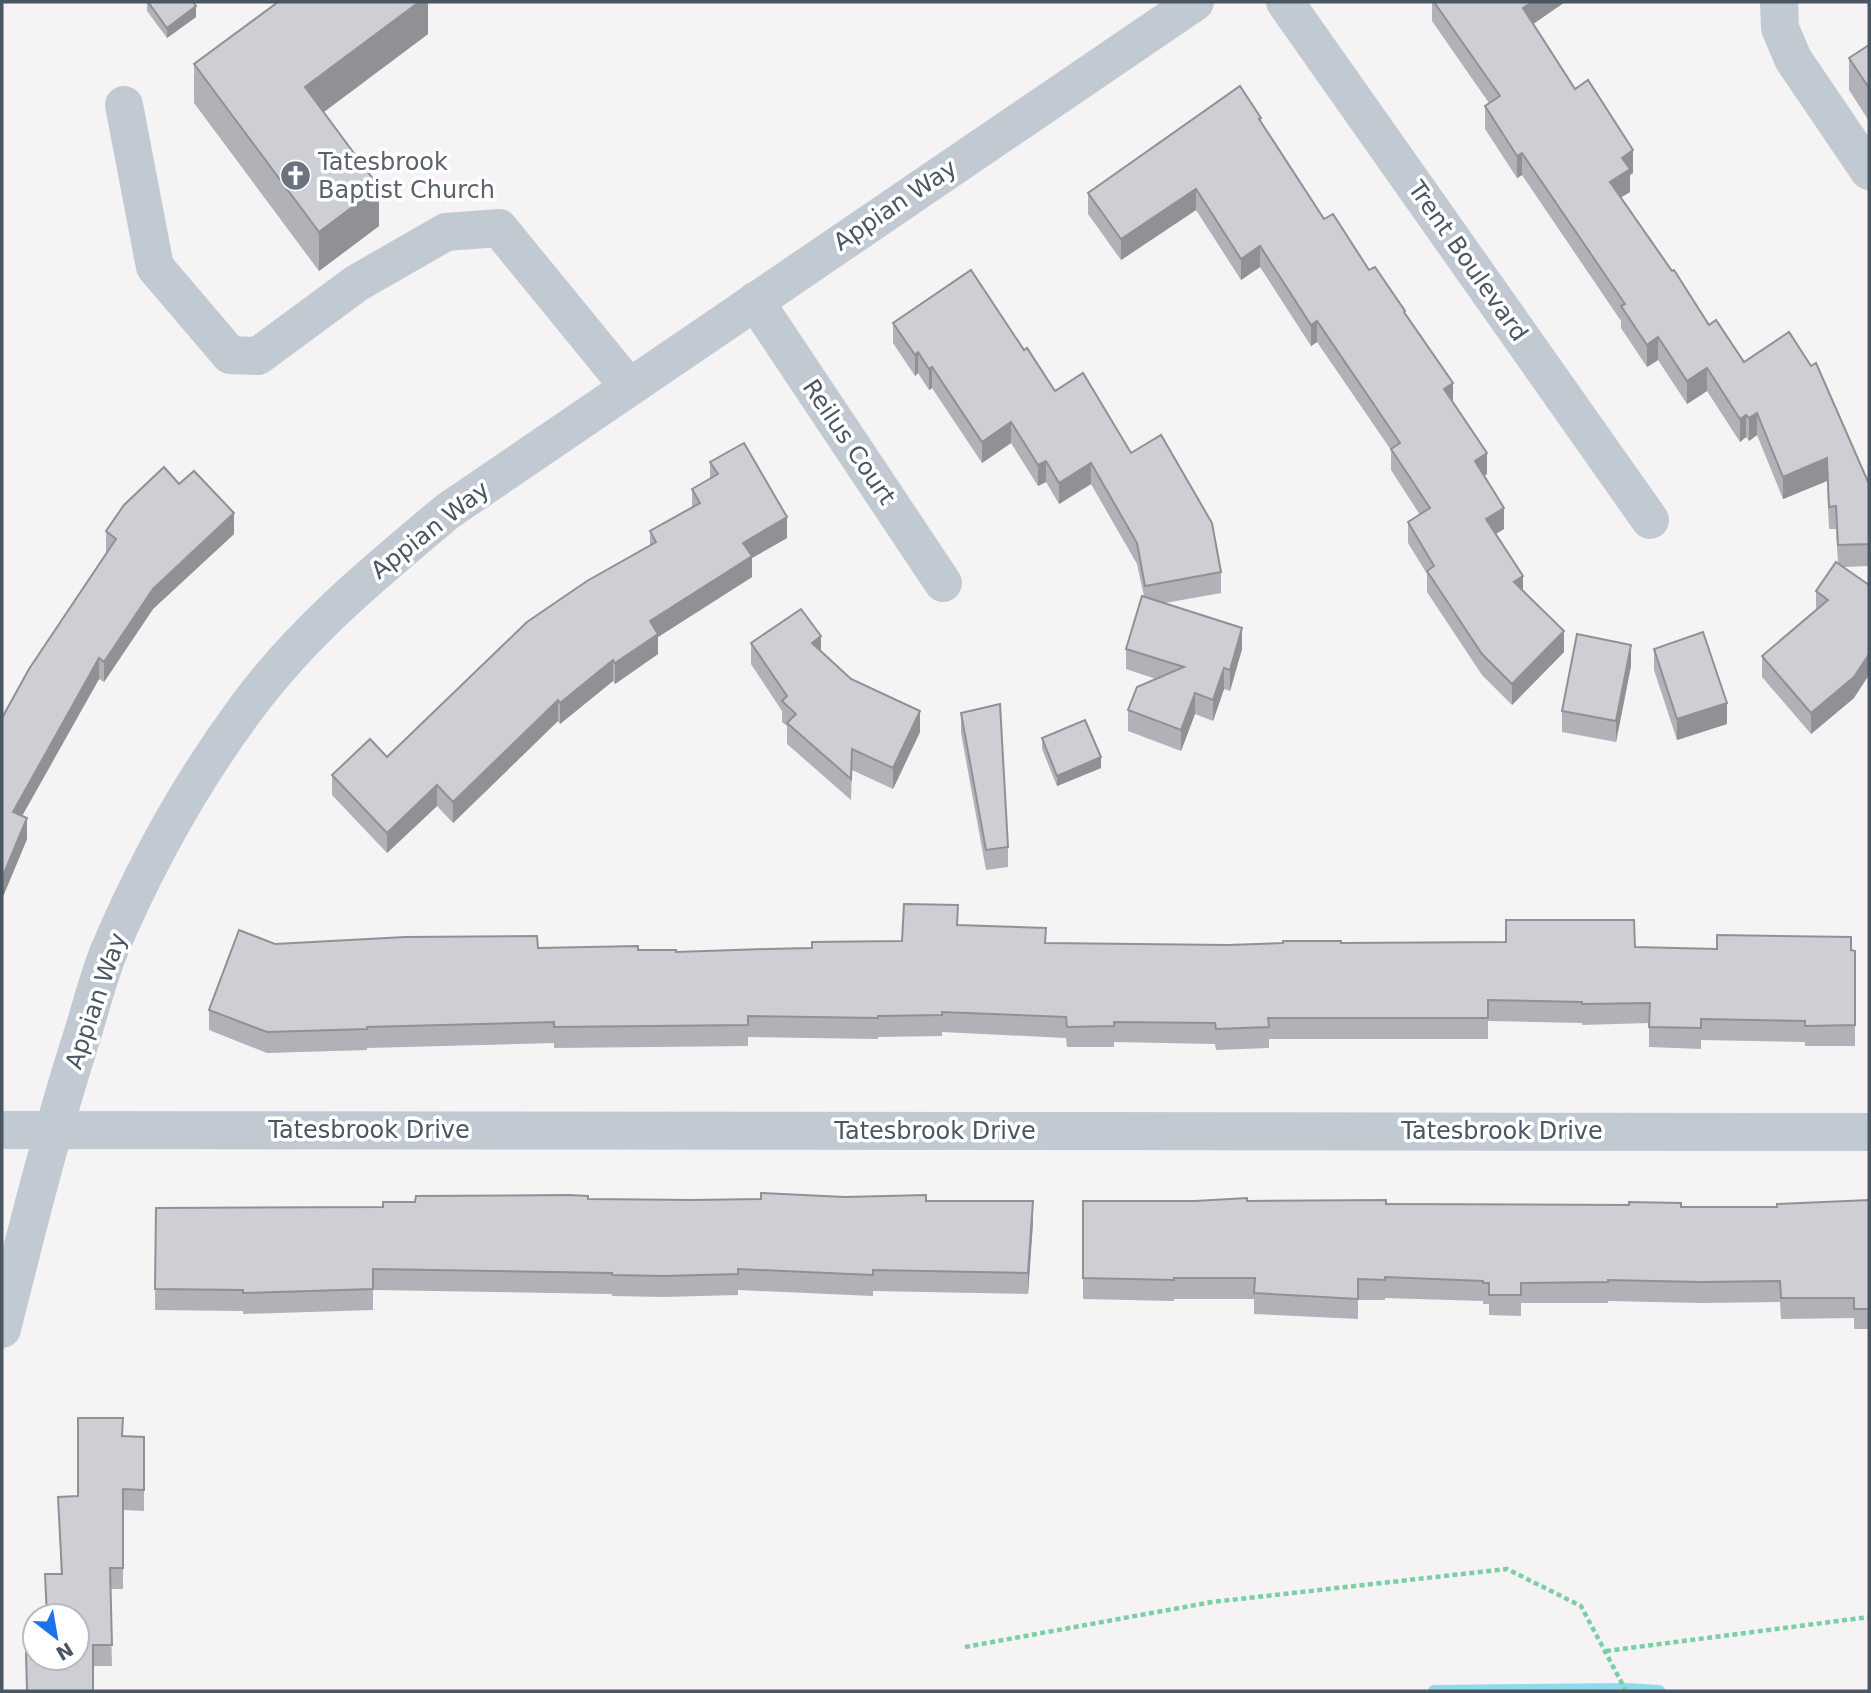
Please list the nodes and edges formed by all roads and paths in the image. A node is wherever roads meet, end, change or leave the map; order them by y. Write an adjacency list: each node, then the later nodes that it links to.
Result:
1 (1195, 2): 6 (street, Appian Way)
2 (1285, 2): 8 (street, Trent Boulevard)
3 (1779, 2): 5 (street)
4 (124, 104): 7 (street)
5 (1869, 171)
6 (754, 301): 7 (street, Appian Way); 9 (street, Reilus Court)
7 (629, 387): 11 (street, Appian Way)
8 (1650, 520)
9 (943, 583)
10 (2, 1130): 11 (street, Tatesbrook Drive)
11 (53, 1130): 12 (street, Tatesbrook Drive); 13 (street, Appian Way)
12 (1869, 1132)
13 (2, 1329)
14 (1869, 1617): 16 (path)
15 (965, 1647): 16 (path)
16 (1605, 1651): 17 (path)
17 (1626, 1691)

